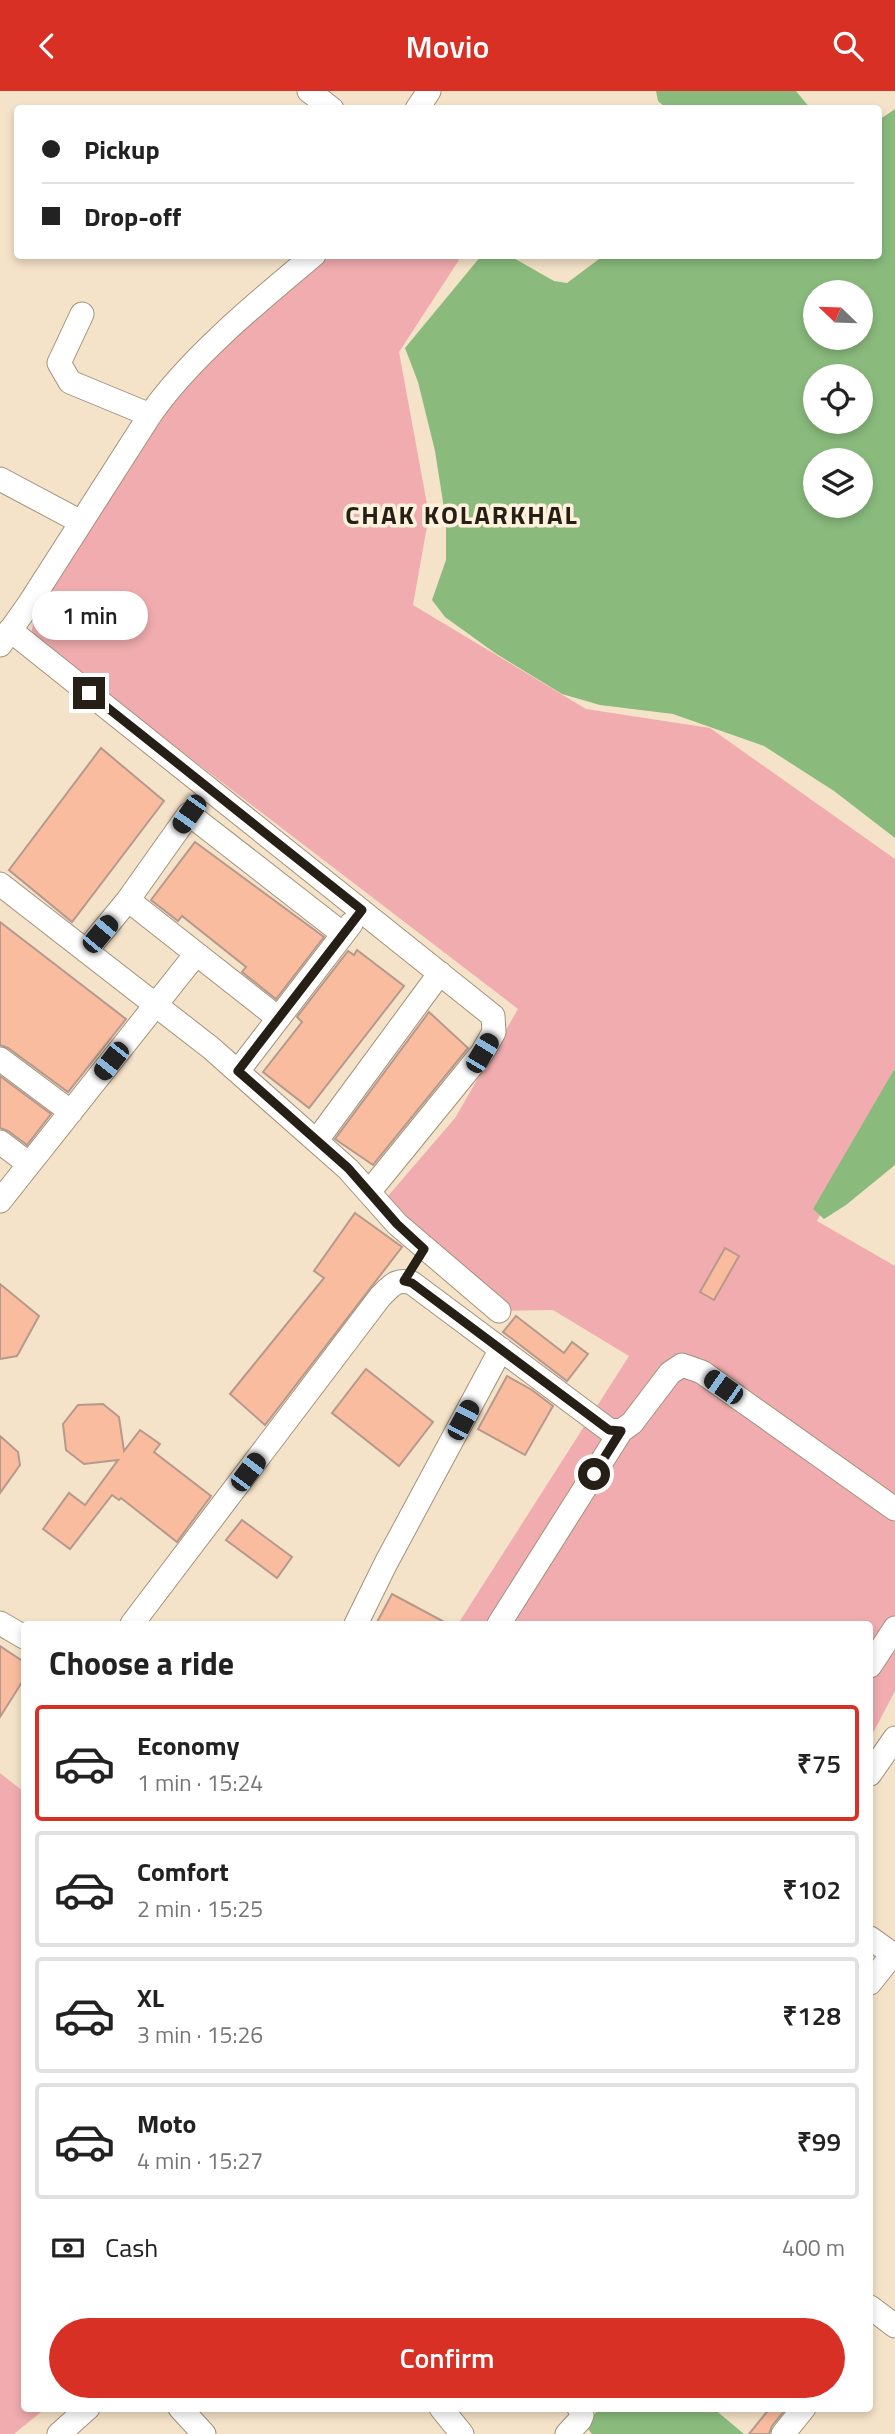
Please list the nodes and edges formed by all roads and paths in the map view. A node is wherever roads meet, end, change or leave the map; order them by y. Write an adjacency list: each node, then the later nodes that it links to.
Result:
1 (309, 91): 2 (street)
2 (327, 105)
3 (309, 259): 5 (street)
4 (82, 314): 5 (street)
5 (150, 415): 7 (street)
6 (0, 479): 7 (street)
7 (81, 521): 8 (street)
8 (5, 638): 11 (street)
9 (0, 884): 13 (street)
10 (128, 900): 12 (street); 13 (street); 14 (street)
11 (362, 910): 12 (street); 15 (street)
12 (343, 934): 17 (street)
13 (86, 951): 16 (street)
14 (196, 954): 16 (street); 17 (street)
15 (440, 973): 21 (street); 24 (street)
16 (156, 1005): 19 (street); 20 (street)
17 (278, 1018): 19 (street)
18 (0, 1059): 20 (street)
19 (238, 1071): 21 (street)
20 (71, 1112): 23 (street)
21 (317, 1140): 24 (street)
22 (0, 1142): 23 (street)
23 (29, 1164): 25 (street)
24 (369, 1192): 26 (street)
25 (0, 1201)
26 (424, 1249): 27 (street); 28 (street)
27 (404, 1281): 29 (street); 32 (street)
28 (499, 1311)
29 (501, 1349): 30 (street); 33 (street)
30 (621, 1431): 31 (street); 34 (street)
31 (895, 1509)
32 (134, 1621)
33 (358, 1621)
34 (501, 1621)
35 (0, 1623): 37 (street)
36 (895, 1628): 38 (street)
37 (21, 1635)
38 (873, 1661)
39 (895, 1738): 40 (street)
40 (873, 1771)
41 (873, 1940): 42 (street)
42 (894, 1955): 43 (street)
43 (873, 1980)
44 (84, 2412): 48 (street)
45 (184, 2412): 49 (street)
46 (444, 2412): 50 (street)
47 (801, 2412): 51 (street)
48 (59, 2434)
49 (204, 2434)
50 (462, 2434)
51 (783, 2434)

